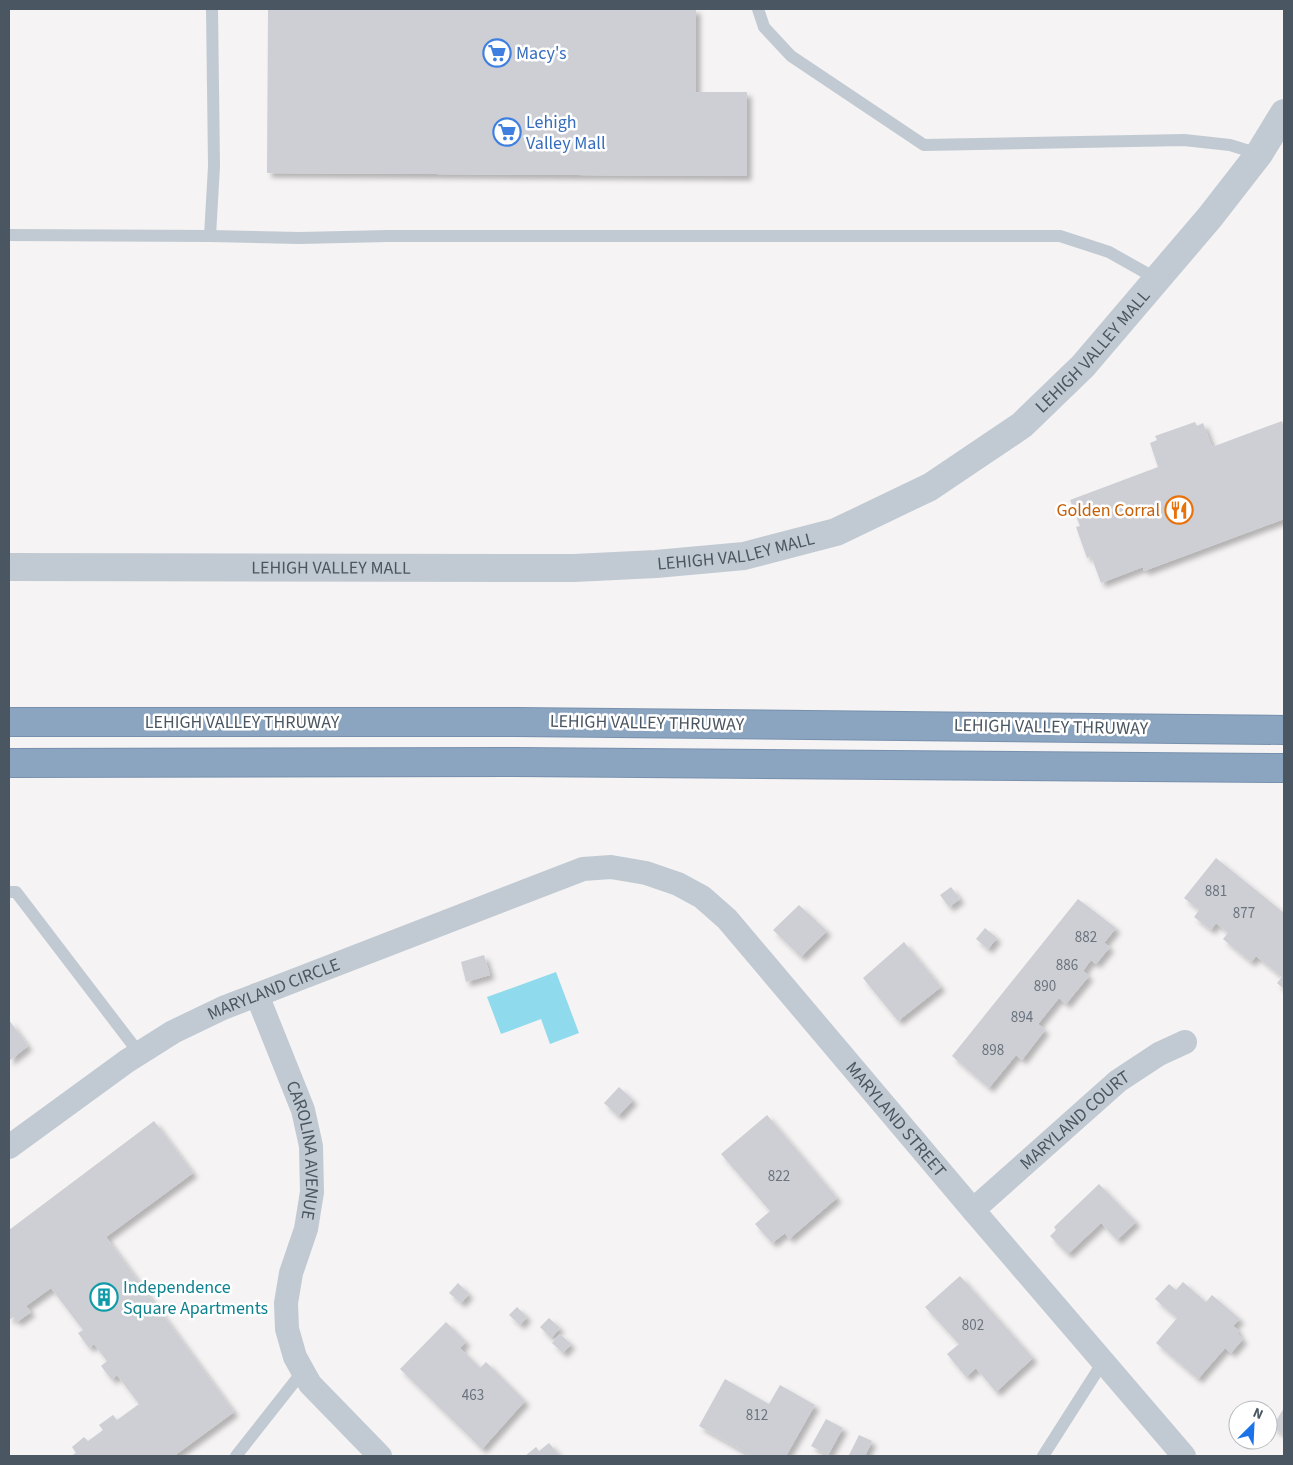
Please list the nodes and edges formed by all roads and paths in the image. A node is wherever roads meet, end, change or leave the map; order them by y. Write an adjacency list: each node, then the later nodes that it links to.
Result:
1 (212, 9): 6 (lane)
2 (758, 9): 4 (lane)
3 (1284, 113): 4 (street, LEHIGH VALLEY MALL)
4 (1259, 154): 7 (street, LEHIGH VALLEY MALL)
5 (9, 235): 6 (lane)
6 (210, 236): 7 (lane)
7 (1158, 279): 8 (street, LEHIGH VALLEY MALL)
8 (9, 567)
9 (9, 722): 10 (highway, LEHIGH VALLEY THRUWAY)
10 (1284, 730)
11 (9, 763): 12 (highway)
12 (1284, 768)
13 (563, 875): 15 (street, MARYLAND CIRCLE); 19 (street, MARYLAND STREET)
14 (9, 892): 17 (lane)
15 (256, 995): 17 (street, MARYLAND CIRCLE); 21 (street, CAROLINA AVENUE)
16 (1185, 1042): 19 (street, MARYLAND COURT)
17 (139, 1053): 18 (street, MARYLAND CIRCLE)
18 (9, 1147)
19 (973, 1210): 20 (street, MARYLAND STREET)
20 (1103, 1362): 24 (lane); 25 (street, MARYLAND STREET)
21 (303, 1371): 22 (lane); 23 (street, CAROLINA AVENUE)
22 (236, 1456)
23 (380, 1456)
24 (1043, 1456)
25 (1184, 1456)

